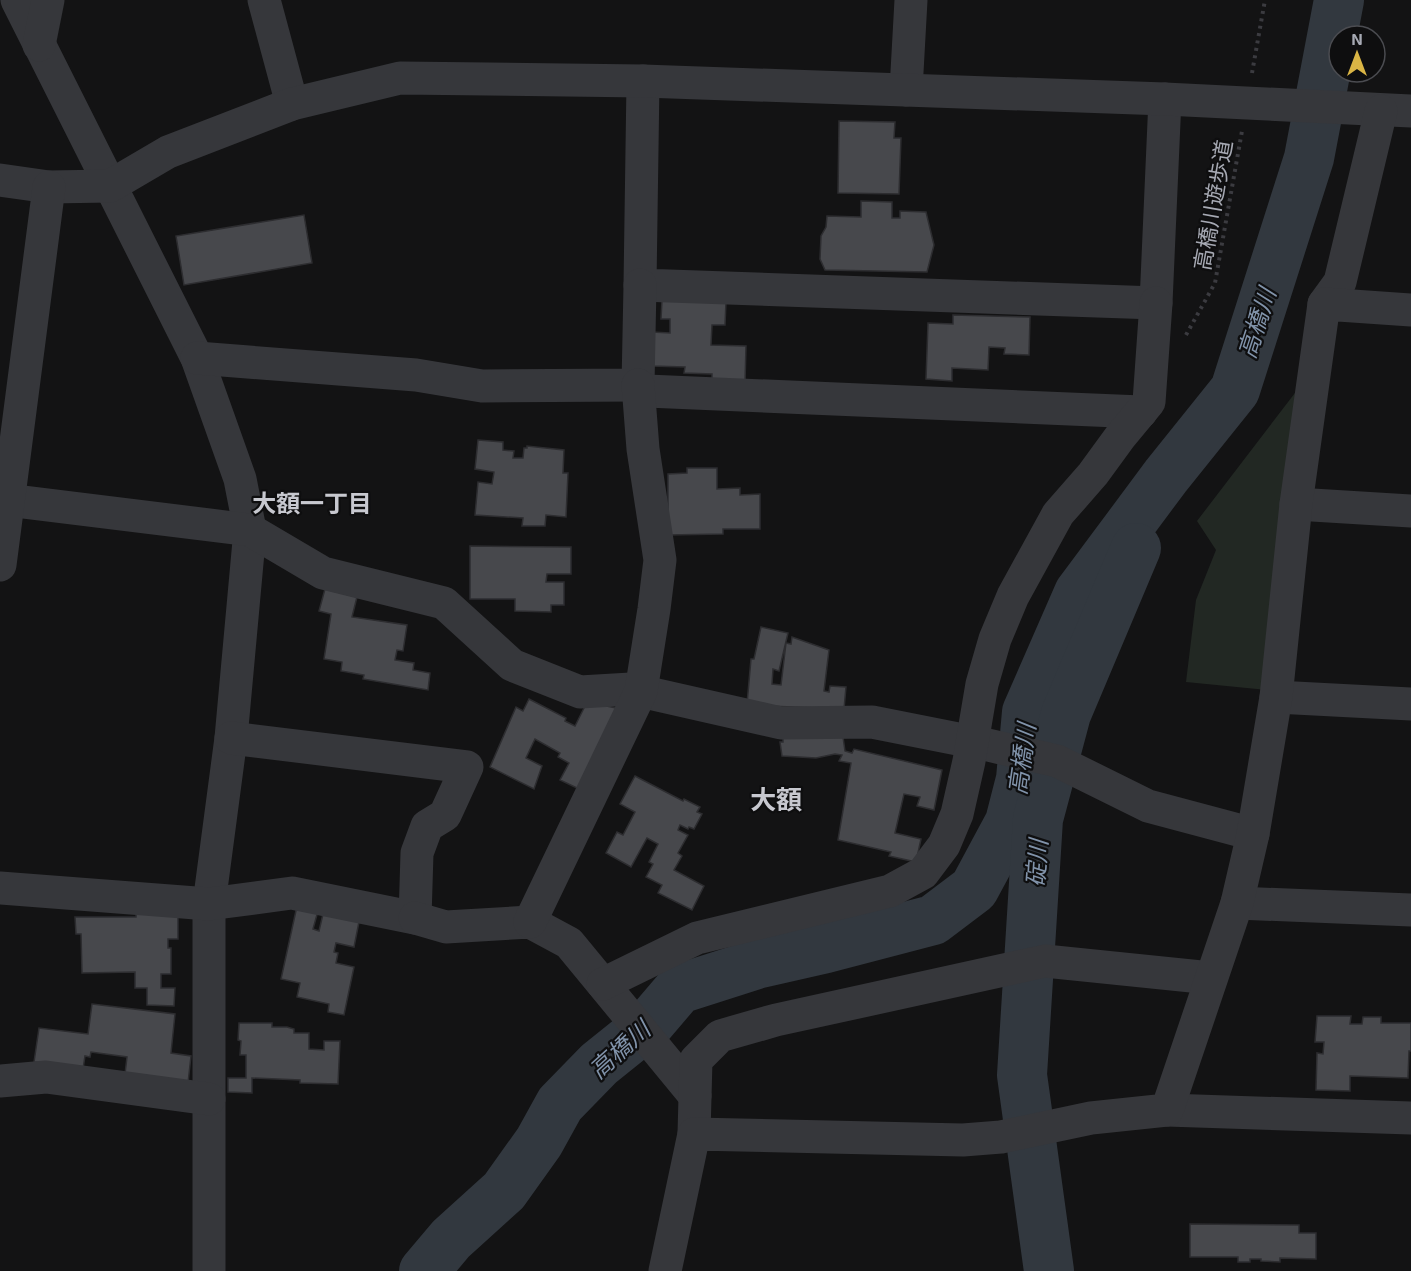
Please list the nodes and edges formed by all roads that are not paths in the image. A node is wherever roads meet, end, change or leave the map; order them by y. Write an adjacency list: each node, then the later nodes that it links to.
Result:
1 (17, 0): 5 (street)
2 (48, 0): 5 (street)
3 (264, 0): 9 (street)
4 (910, 0): 7 (street)
5 (39, 45): 12 (street)
6 (643, 81): 7 (street); 9 (street); 14 (street)
7 (906, 90): 8 (street)
8 (1165, 99): 10 (street); 15 (street)
9 (292, 104): 12 (street)
10 (1388, 111): 16 (street)
11 (0, 180): 13 (street)
12 (110, 186): 13 (street); 18 (street)
13 (49, 187): 21 (street)
14 (640, 285): 15 (street); 19 (street)
15 (1156, 303): 20 (street)
16 (1324, 304): 17 (street); 22 (street)
17 (1411, 310)
18 (197, 358): 19 (street); 24 (street)
19 (638, 385): 20 (street); 26 (street)
20 (1141, 412): 30 (street)
21 (4, 499): 24 (street); 25 (street)
22 (1296, 504): 23 (street); 27 (street)
23 (1411, 511)
24 (250, 530): 26 (street); 29 (street)
25 (0, 565)
26 (641, 691): 30 (street); 37 (street)
27 (1276, 697): 28 (street); 31 (street)
28 (1411, 704)
29 (231, 738): 34 (street); 36 (street)
30 (980, 744): 31 (street); 39 (street)
31 (1254, 834): 33 (street)
32 (0, 888): 34 (street)
33 (1238, 903): 35 (street); 38 (street)
34 (209, 904): 36 (street); 42 (street)
35 (1411, 910)
36 (415, 918): 37 (street)
37 (530, 922): 39 (street)
38 (1211, 978): 41 (street); 43 (street)
39 (610, 993): 41 (street)
40 (0, 1081): 42 (street)
41 (695, 1096): 45 (street)
42 (209, 1099): 46 (street)
43 (1167, 1110): 44 (street); 45 (street)
44 (1411, 1118)
45 (694, 1134): 47 (street)
46 (209, 1271)
47 (665, 1271)

